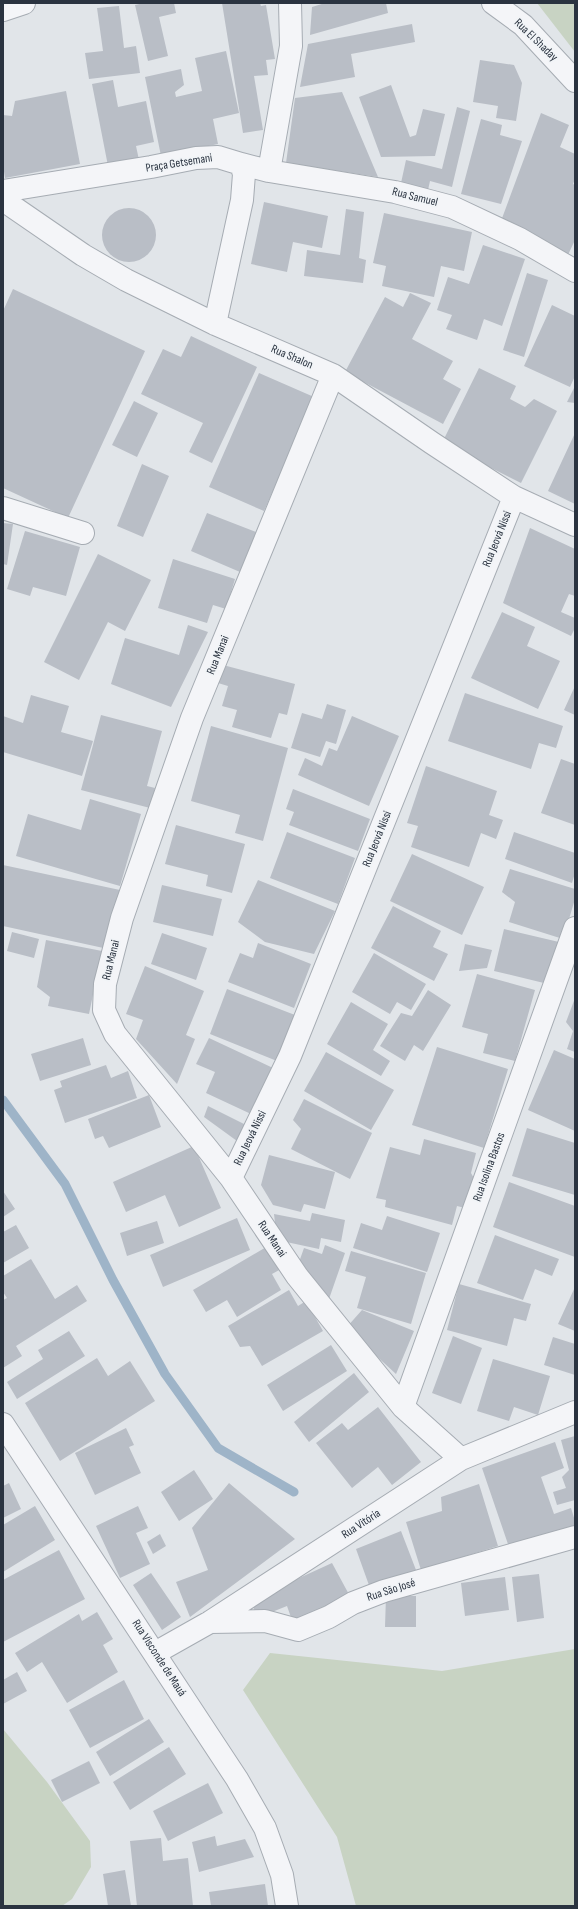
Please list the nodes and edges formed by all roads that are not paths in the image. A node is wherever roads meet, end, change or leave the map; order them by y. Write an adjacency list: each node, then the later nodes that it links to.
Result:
1 (24, 3): 4 (street)
2 (290, 3): 7 (street)
3 (493, 3): 5 (street, Rua El Shaday)
4 (3, 10)
5 (575, 81)
6 (241, 164): 7 (street, Rua Samuel); 8 (street, Praça Getsemani); 11 (street)
7 (270, 171): 10 (street, Rua Samuel)
8 (3, 191)
9 (3, 200): 11 (street, Rua Shalon)
10 (575, 271)
11 (215, 324): 12 (street, Rua Shalon)
12 (334, 375): 13 (street, Rua Shalon); 18 (street, Rua Manai)
13 (514, 497): 15 (street, Rua Shalon); 18 (street, Rua Jeová Nissi)
14 (3, 508): 16 (street)
15 (575, 525)
16 (83, 533)
17 (575, 928): 19 (street, Rua Isolina Bastos)
18 (231, 1178): 19 (street, Rua Manai)
19 (402, 1407): 22 (street, Rua Manai)
20 (575, 1412): 22 (street, Rua Vitória)
21 (3, 1424): 25 (street, Rua Visconde de Mauá)
22 (461, 1459): 24 (street, Rua Vitória)
23 (575, 1537): 24 (street, Rua São José)
24 (210, 1622): 25 (street, Rua Vitória)
25 (155, 1653): 26 (street, Rua Visconde de Mauá)
26 (287, 1906)

